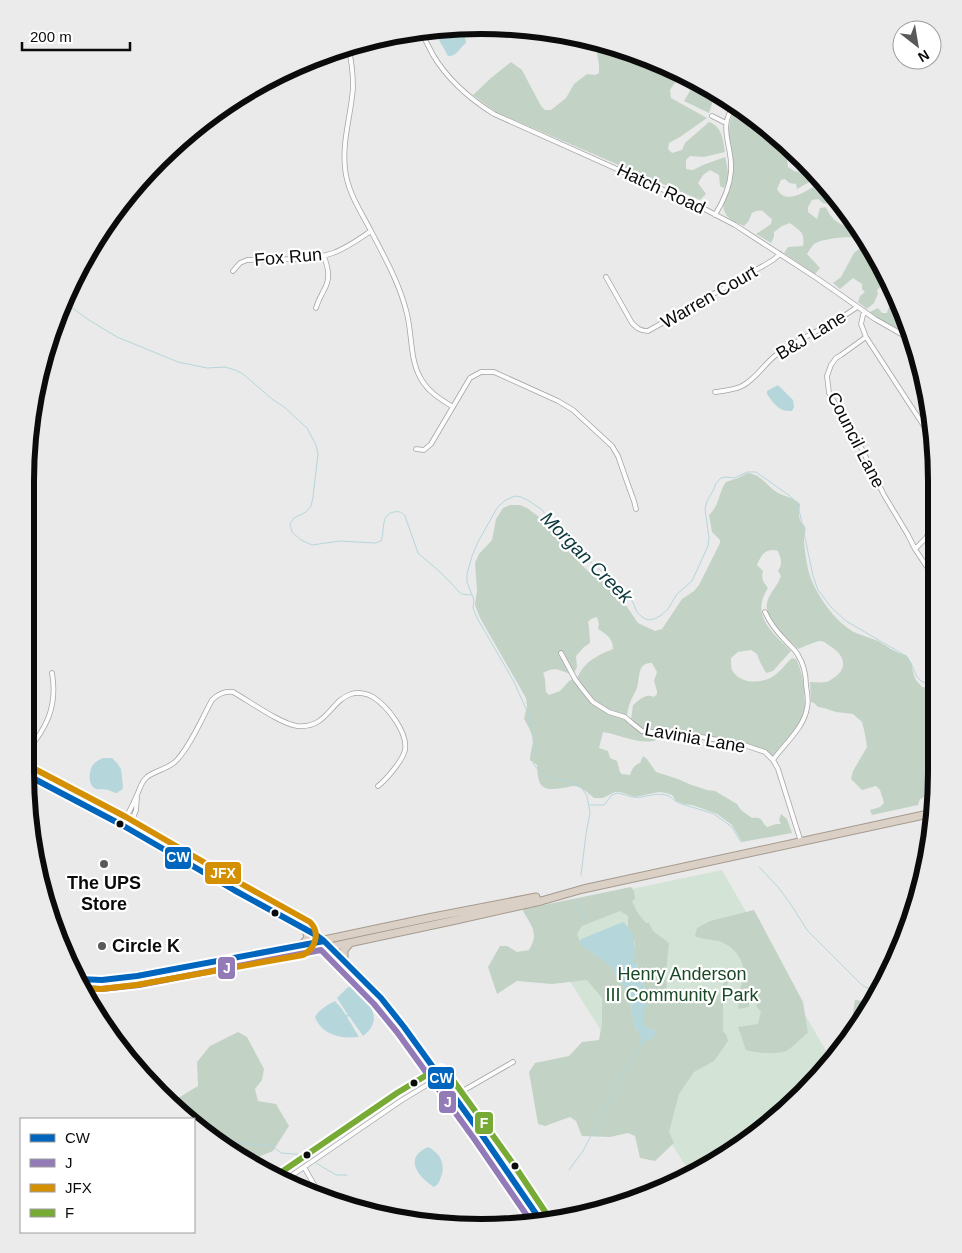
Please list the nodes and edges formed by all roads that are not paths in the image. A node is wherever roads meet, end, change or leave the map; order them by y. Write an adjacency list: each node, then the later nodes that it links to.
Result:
1 (424, 38): 6 (street, Hatch Road)
2 (349, 54): 7 (street)
3 (730, 110): 5 (street)
4 (712, 116): 5 (street)
5 (726, 123): 6 (street)
6 (715, 215): 8 (street, Hatch Road)
7 (371, 231): 9 (street, Fox Run); 18 (street)
8 (780, 254): 11 (street, Warren Court); 12 (street, Hatch Road)
9 (324, 256): 10 (street, Fox Run); 13 (street)
10 (233, 271)
11 (606, 276)
12 (857, 307): 14 (street, Hatch Road); 17 (street, B&J Lane)
13 (316, 308)
14 (864, 311): 15 (street, Hatch Road); 16 (street)
15 (904, 336)
16 (866, 337): 19 (street); 23 (street, Council Lane)
17 (715, 392)
18 (453, 407): 20 (street); 21 (street)
19 (924, 427)
20 (416, 449)
21 (636, 509)
22 (928, 534): 23 (street)
23 (916, 549): 24 (street, Council Lane)
24 (928, 568)
25 (765, 612): 29 (street)
26 (561, 653): 29 (street, Lavinia Lane)
27 (52, 673): 28 (street)
28 (34, 743)
29 (773, 760): 36 (street)
30 (34, 779): 34 (street)
31 (378, 786): 32 (street)
32 (137, 796): 34 (street); 35 (street)
33 (926, 815): 36 (highway)
34 (122, 825): 35 (street)
35 (129, 829): 38 (street)
36 (801, 842): 37 (highway)
37 (583, 889): 39 (highway); 40 (highway)
38 (306, 930): 39 (street); 41 (highway)
39 (324, 940): 41 (highway); 42 (street)
40 (350, 943): 42 (highway); 43 (highway)
41 (301, 946): 44 (highway)
42 (330, 947): 43 (street); 45 (highway)
43 (344, 962): 47 (street)
44 (85, 979)
45 (89, 987)
46 (514, 1062): 48 (street)
47 (440, 1077): 48 (street); 49 (street)
48 (454, 1096): 52 (street)
49 (304, 1168): 50 (street); 51 (street)
50 (291, 1176)
51 (315, 1187)
52 (537, 1215)

